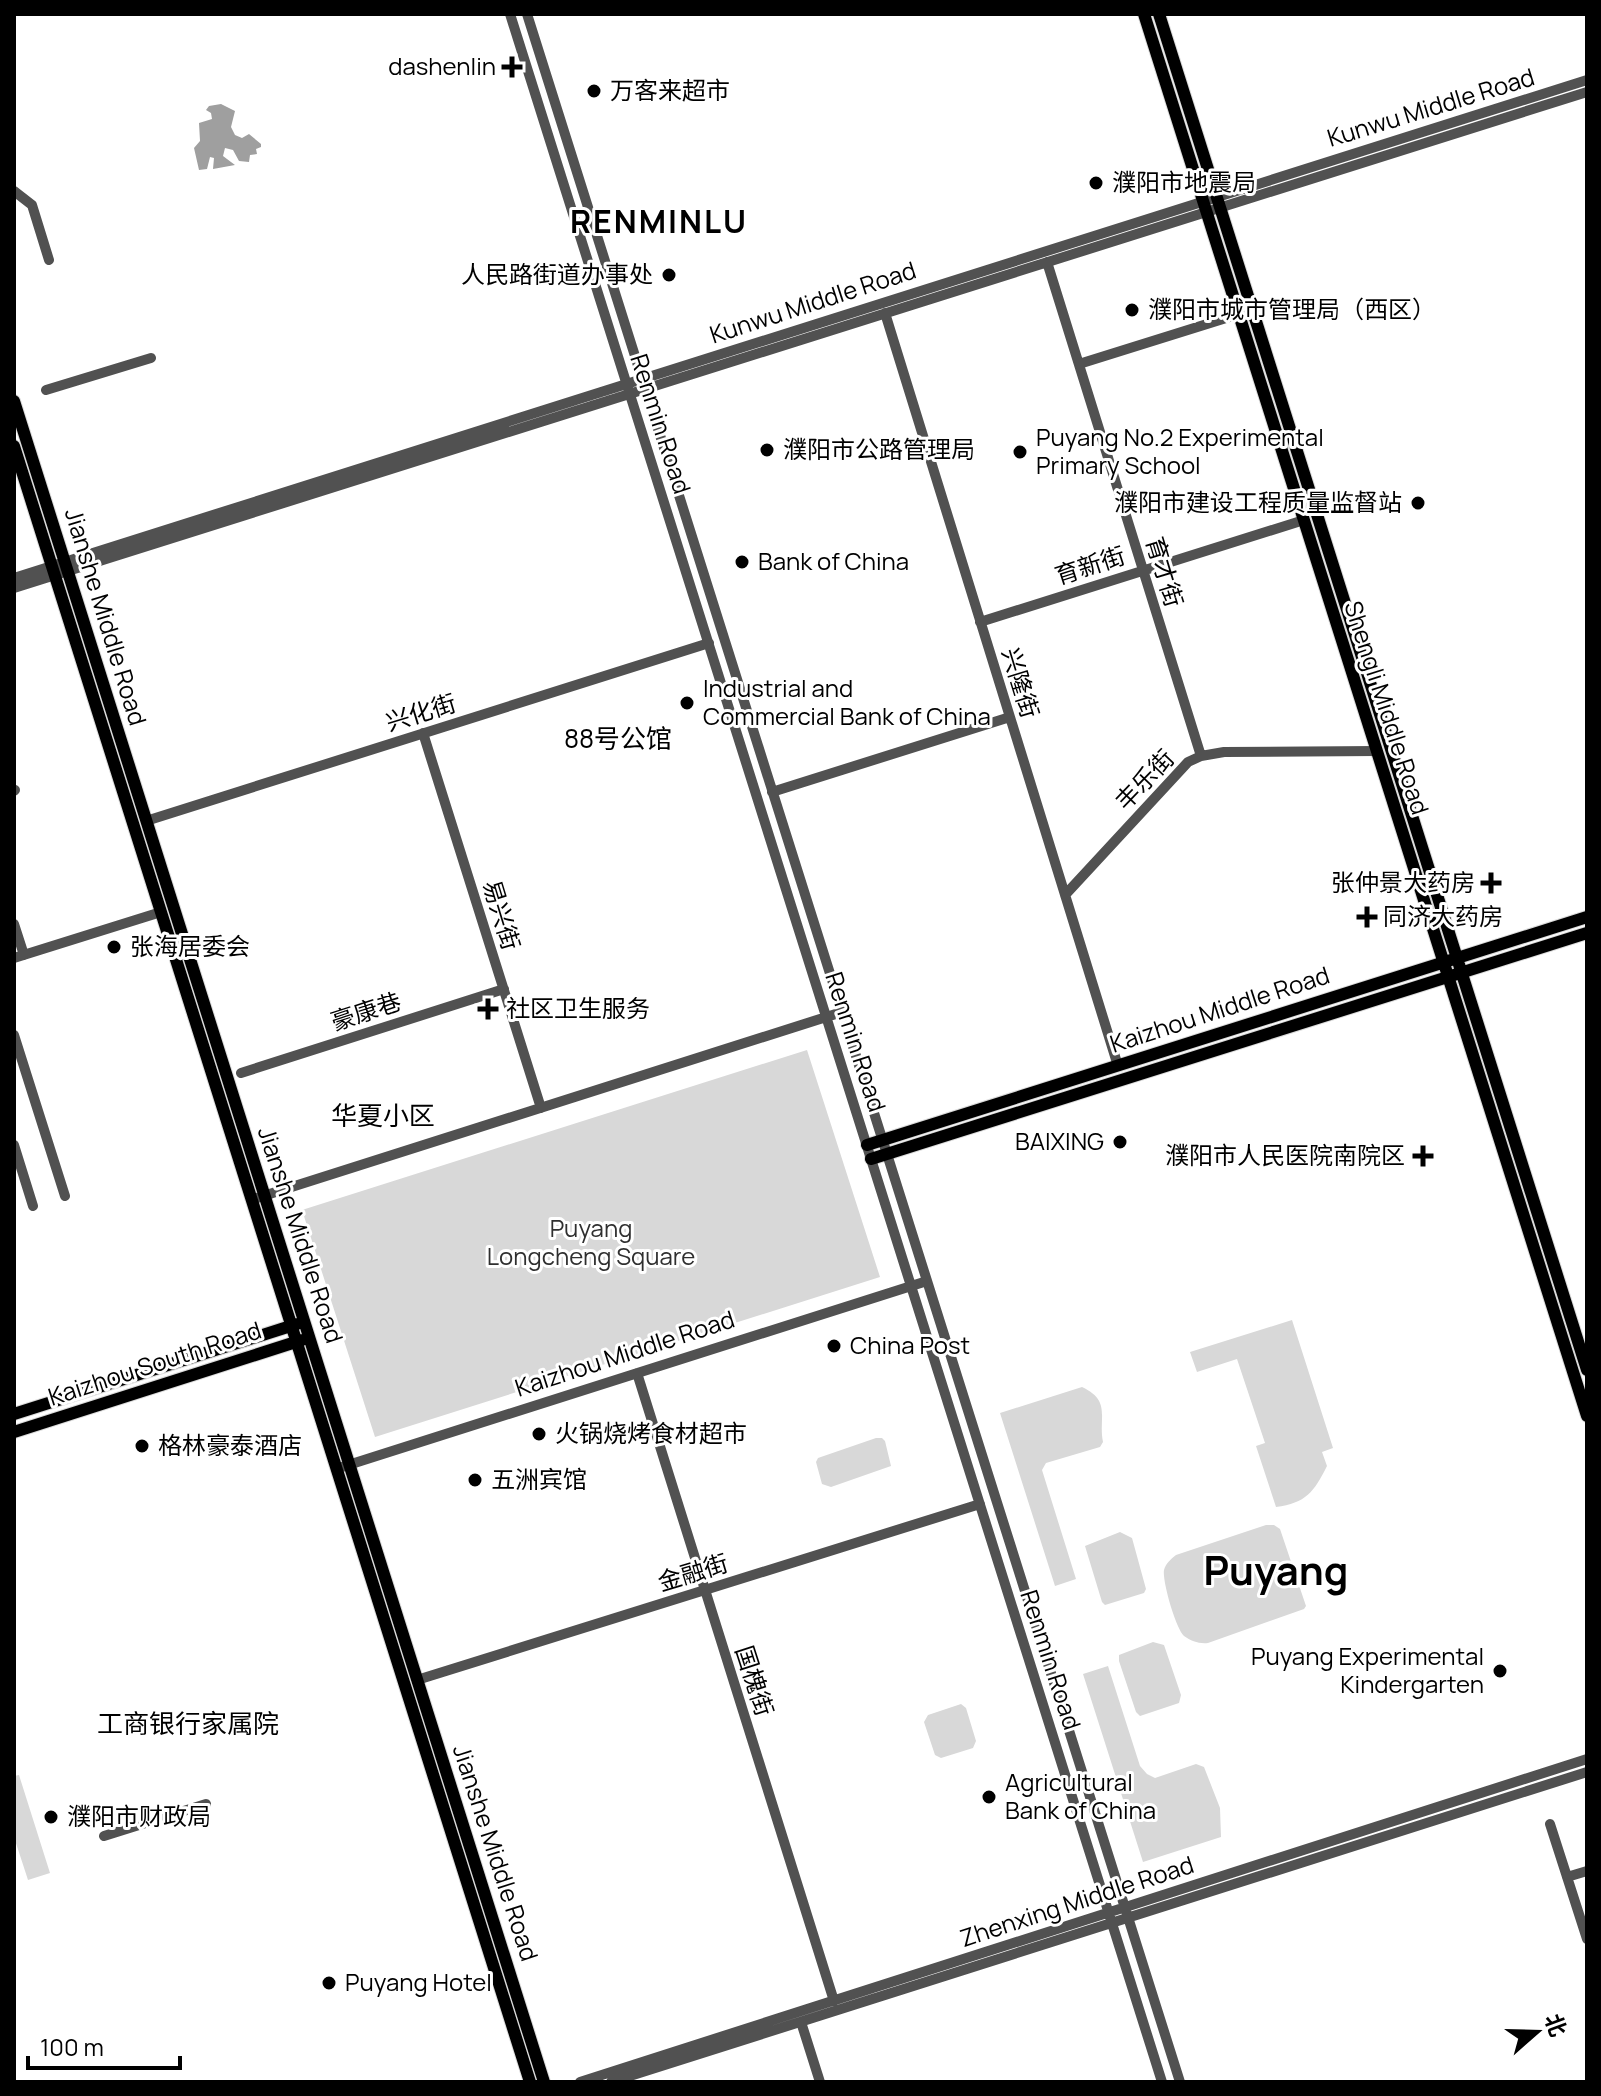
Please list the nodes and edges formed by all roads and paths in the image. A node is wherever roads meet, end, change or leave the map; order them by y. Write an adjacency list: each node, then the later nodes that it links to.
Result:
1 (510, 14): 16 (street, Renmin Road)
2 (527, 14): 15 (street, Renmin Road)
3 (1144, 14): 8 (main road, Shengli Middle Road)
4 (1159, 14): 8 (main road, Shengli Middle Road)
5 (1587, 80): 8 (street, Kunwu Middle Road)
6 (1587, 92): 8 (street, Kunwu Middle Road)
7 (14, 191): 9 (street)
8 (1211, 204): 10 (street, Kunwu Middle Road); 12 (main road, Shengli Middle Road); 15 (street, Kunwu Middle Road); 39 (main road, Shengli Middle Road)
9 (49, 260)
10 (1047, 262): 11 (street, Kunwu Middle Road); 14 (street, 育才街)
11 (885, 313): 15 (street, Kunwu Middle Road); 25 (street, 兴隆街)
12 (1239, 314): 14 (street); 20 (main road, Shengli Middle Road)
13 (151, 358): 17 (street)
14 (1079, 364): 22 (street, 育才街)
15 (644, 384): 16 (street, Kunwu Middle Road); 31 (street, Renmin Road)
16 (628, 388): 21 (street, Kunwu Middle Road); 26 (street, Renmin Road)
17 (46, 390)
18 (14, 401): 21 (main road, Jianshe Middle Road)
19 (14, 446): 21 (main road, Jianshe Middle Road)
20 (1304, 520): 22 (street, 育新街); 29 (main road, Shengli Middle Road)
21 (60, 568): 23 (street); 24 (street); 32 (main road, Jianshe Middle Road); 34 (main road, Jianshe Middle Road)
22 (1143, 570): 25 (street, 育新街); 30 (street, 育才街)
23 (14, 578)
24 (14, 588)
25 (980, 622): 27 (street, 兴隆街)
26 (709, 643): 28 (street, 兴化街); 44 (street, Renmin Road)
27 (1010, 717): 31 (street); 33 (street, 兴隆街)
28 (423, 733): 32 (street, 兴化街); 42 (street, 易兴街)
29 (1377, 751): 30 (street, 丰乐街); 39 (main road, Shengli Middle Road)
30 (1201, 756): 33 (street, 丰乐街)
31 (772, 792): 43 (street, Renmin Road)
32 (146, 821): 55 (main road, Jianshe Middle Road)
33 (1065, 895): 46 (street, 兴隆街)
34 (161, 912): 38 (street); 55 (main road, Jianshe Middle Road)
35 (1587, 917): 39 (main road, Kaizhou Middle Road)
36 (14, 924): 38 (street)
37 (1587, 933): 40 (main road, Kaizhou Middle Road)
38 (19, 956)
39 (1450, 960): 40 (main road, Shengli Middle Road); 41 (main road, Shengli Middle Road); 46 (main road, Kaizhou Middle Road)
40 (1461, 973): 41 (main road, Kaizhou Middle Road); 61 (main road, Shengli Middle Road)
41 (1448, 977): 52 (main road, Kaizhou Middle Road); 64 (main road, Shengli Middle Road)
42 (504, 989): 47 (street, 豪康巷); 48 (street, 易兴街)
43 (842, 1012): 44 (street); 49 (street, Renmin Road)
44 (827, 1017): 48 (street); 51 (street, Renmin Road)
45 (14, 1035): 54 (street)
46 (1118, 1066): 49 (main road, Kaizhou Middle Road)
47 (241, 1073)
48 (541, 1108): 55 (street)
49 (883, 1140): 51 (main road, Kaizhou Middle Road); 52 (street, Renmin Road)
50 (14, 1145): 56 (street)
51 (867, 1145): 53 (street, Renmin Road)
52 (887, 1154): 53 (main road, Kaizhou Middle Road); 57 (street, Renmin Road)
53 (871, 1159): 58 (street, Renmin Road)
54 (65, 1196)
55 (258, 1198): 59 (main road, Jianshe Middle Road)
56 (33, 1206)
57 (927, 1281): 58 (street, Kaizhou Middle Road); 77 (street, Renmin Road)
58 (911, 1286): 62 (street, Kaizhou Middle Road); 67 (street, Renmin Road)
59 (298, 1324): 60 (main road, Jianshe Middle Road); 63 (main road, Kaizhou South Road)
60 (303, 1340): 65 (main road, Kaizhou South Road); 66 (main road, Jianshe Middle Road)
61 (1587, 1370)
62 (637, 1373): 66 (street, Kaizhou Middle Road); 68 (street, 国槐街)
63 (14, 1414)
64 (1587, 1416)
65 (14, 1432)
66 (342, 1466): 69 (main road, Jianshe Middle Road); 82 (main road, Jianshe Middle Road)
67 (980, 1504): 68 (street, 金融街); 78 (street, Renmin Road)
68 (704, 1590): 69 (street, 金融街); 80 (street, 国槐街)
69 (417, 1680): 83 (main road, Jianshe Middle Road)
70 (1587, 1759): 77 (street, Zhenxing Middle Road)
71 (1587, 1772): 77 (street, Zhenxing Middle Road)
72 (206, 1804): 74 (street)
73 (1550, 1824): 76 (street)
74 (104, 1836)
75 (1587, 1871): 76 (street)
76 (1567, 1877): 79 (street)
77 (1126, 1914): 78 (street, Zhenxing Middle Road); 88 (street, Renmin Road)
78 (1111, 1918): 80 (street, Zhenxing Middle Road); 81 (street, Zhenxing Middle Road); 87 (street, Renmin Road)
79 (1586, 1931)
80 (834, 2001): 84 (street, Zhenxing Middle Road)
81 (801, 2022): 85 (street, Zhenxing Middle Road); 86 (street)
82 (530, 2082)
83 (544, 2082)
84 (580, 2082)
85 (611, 2082)
86 (820, 2082)
87 (1162, 2082)
88 (1180, 2082)

